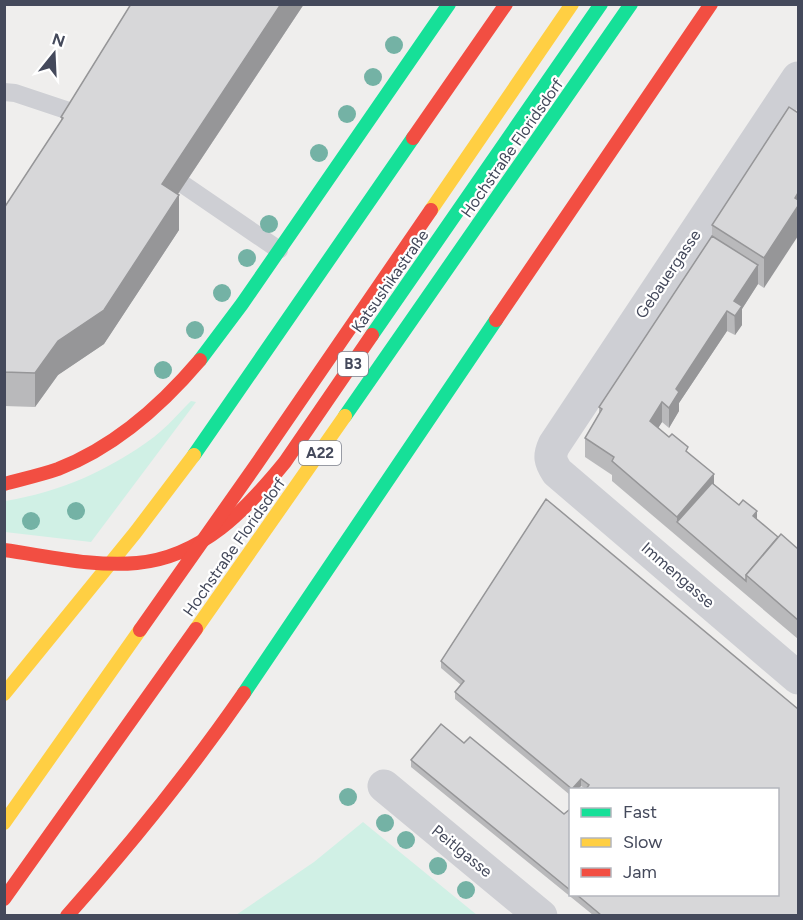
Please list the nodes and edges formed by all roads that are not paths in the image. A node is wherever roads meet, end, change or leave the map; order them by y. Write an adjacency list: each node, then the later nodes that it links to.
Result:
1 (449, 4): 11 (main road)
2 (506, 4): 16 (main road)
3 (572, 4): 18 (main road, Hochstraße Floridsdorf / A22)
4 (601, 4): 14 (main road, Katsushikastraße / B3)
5 (631, 4): 19 (main road, Hochstraße Floridsdorf / A22)
6 (711, 4): 20 (main road)
7 (796, 87): 12 (street, Gebauergasse)
8 (4, 92): 9 (lane)
9 (75, 113)
10 (184, 185): 11 (lane)
11 (279, 250): 13 (main road)
12 (557, 472): 15 (street, Immengasse)
13 (4, 484)
14 (4, 550)
15 (798, 678)
16 (4, 694)
17 (384, 786): 21 (street, Peitlgasse)
18 (4, 823)
19 (4, 899)
20 (67, 915)
21 (541, 915)

